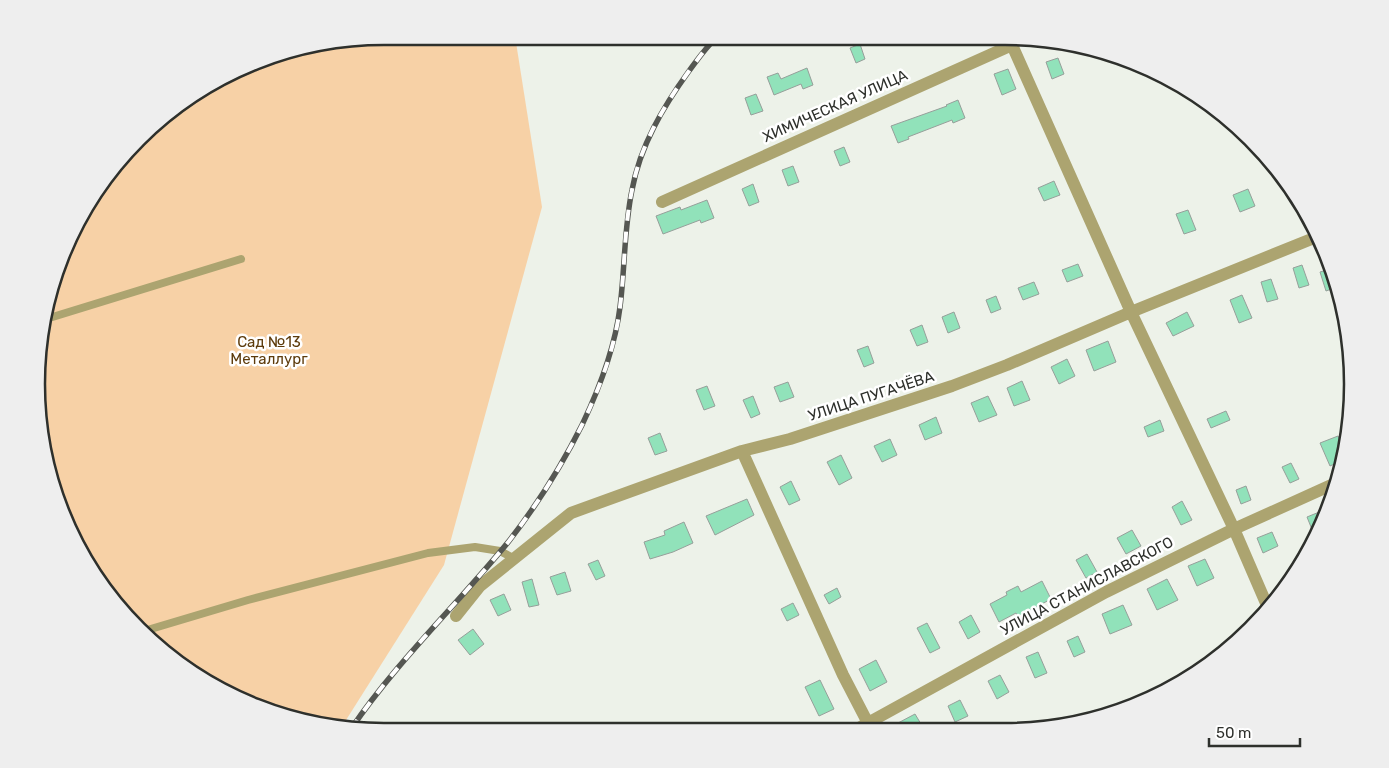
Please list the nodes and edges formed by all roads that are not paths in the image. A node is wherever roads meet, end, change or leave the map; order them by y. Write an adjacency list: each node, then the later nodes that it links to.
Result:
1 (1003, 45): 3 (street, ХИМИЧЕСКАЯ УЛИЦА)
2 (1016, 46): 6 (street)
3 (662, 202)
4 (1311, 239): 6 (street, УЛИЦА ПУГАЧЁВА)
5 (241, 259): 7 (lane)
6 (1131, 312): 8 (street, УЛИЦА ПУГАЧЁВА); 10 (street)
7 (52, 317)
8 (742, 451): 11 (street, УЛИЦА ПУГАЧЁВА); 15 (street)
9 (1328, 487): 10 (street, УЛИЦА СТАНИСЛАВСКОГО)
10 (1234, 529): 12 (street); 16 (street, УЛИЦА СТАНИСЛАВСКОГО)
11 (513, 558): 13 (street, УЛИЦА ПУГАЧЁВА); 14 (lane)
12 (1265, 601)
13 (456, 616)
14 (150, 629)
15 (864, 723)
16 (873, 723)

